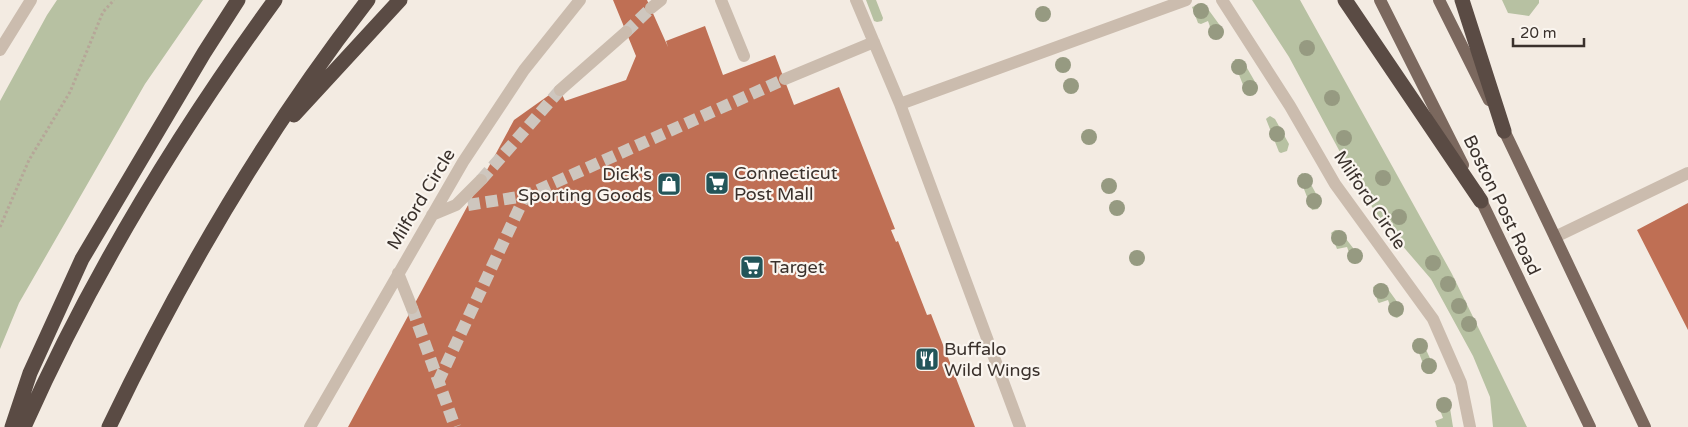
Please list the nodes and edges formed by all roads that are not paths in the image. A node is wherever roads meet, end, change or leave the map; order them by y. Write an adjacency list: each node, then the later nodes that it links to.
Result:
1 (31, 0): 19 (street)
2 (238, 0): 33 (highway)
3 (275, 0): 34 (highway)
4 (368, 0): 25 (highway)
5 (400, 0): 25 (highway)
6 (580, 0): 29 (street, Milford Circle)
7 (661, 0): 16 (street)
8 (721, 0): 20 (street)
9 (856, 0): 18 (street)
10 (1186, 0): 23 (street)
11 (1222, 0): 38 (street, Milford Circle)
12 (1344, 0): 28 (highway)
13 (1380, 0): 28 (main road, Boston Post Road)
14 (1440, 0): 24 (main road, Boston Post Road)
15 (1462, 0): 24 (highway)
16 (650, 8)
17 (626, 32): 22 (street)
18 (874, 42): 21 (street); 23 (street)
19 (0, 50)
20 (744, 56)
21 (785, 80)
22 (560, 90)
23 (900, 104): 37 (street)
24 (1504, 131): 30 (main road, Boston Post Road)
25 (261, 151): 35 (highway)
26 (1688, 173): 30 (street)
27 (481, 180): 29 (street)
28 (1482, 201): 39 (main road, Boston Post Road)
29 (432, 215): 31 (street, Milford Circle)
30 (1556, 237): 40 (main road, Boston Post Road)
31 (398, 273): 32 (street); 36 (street, Milford Circle)
32 (412, 308)
33 (12, 427)
34 (24, 427)
35 (109, 427)
36 (310, 427)
37 (1020, 427)
38 (1470, 427)
39 (1590, 427)
40 (1645, 427)

